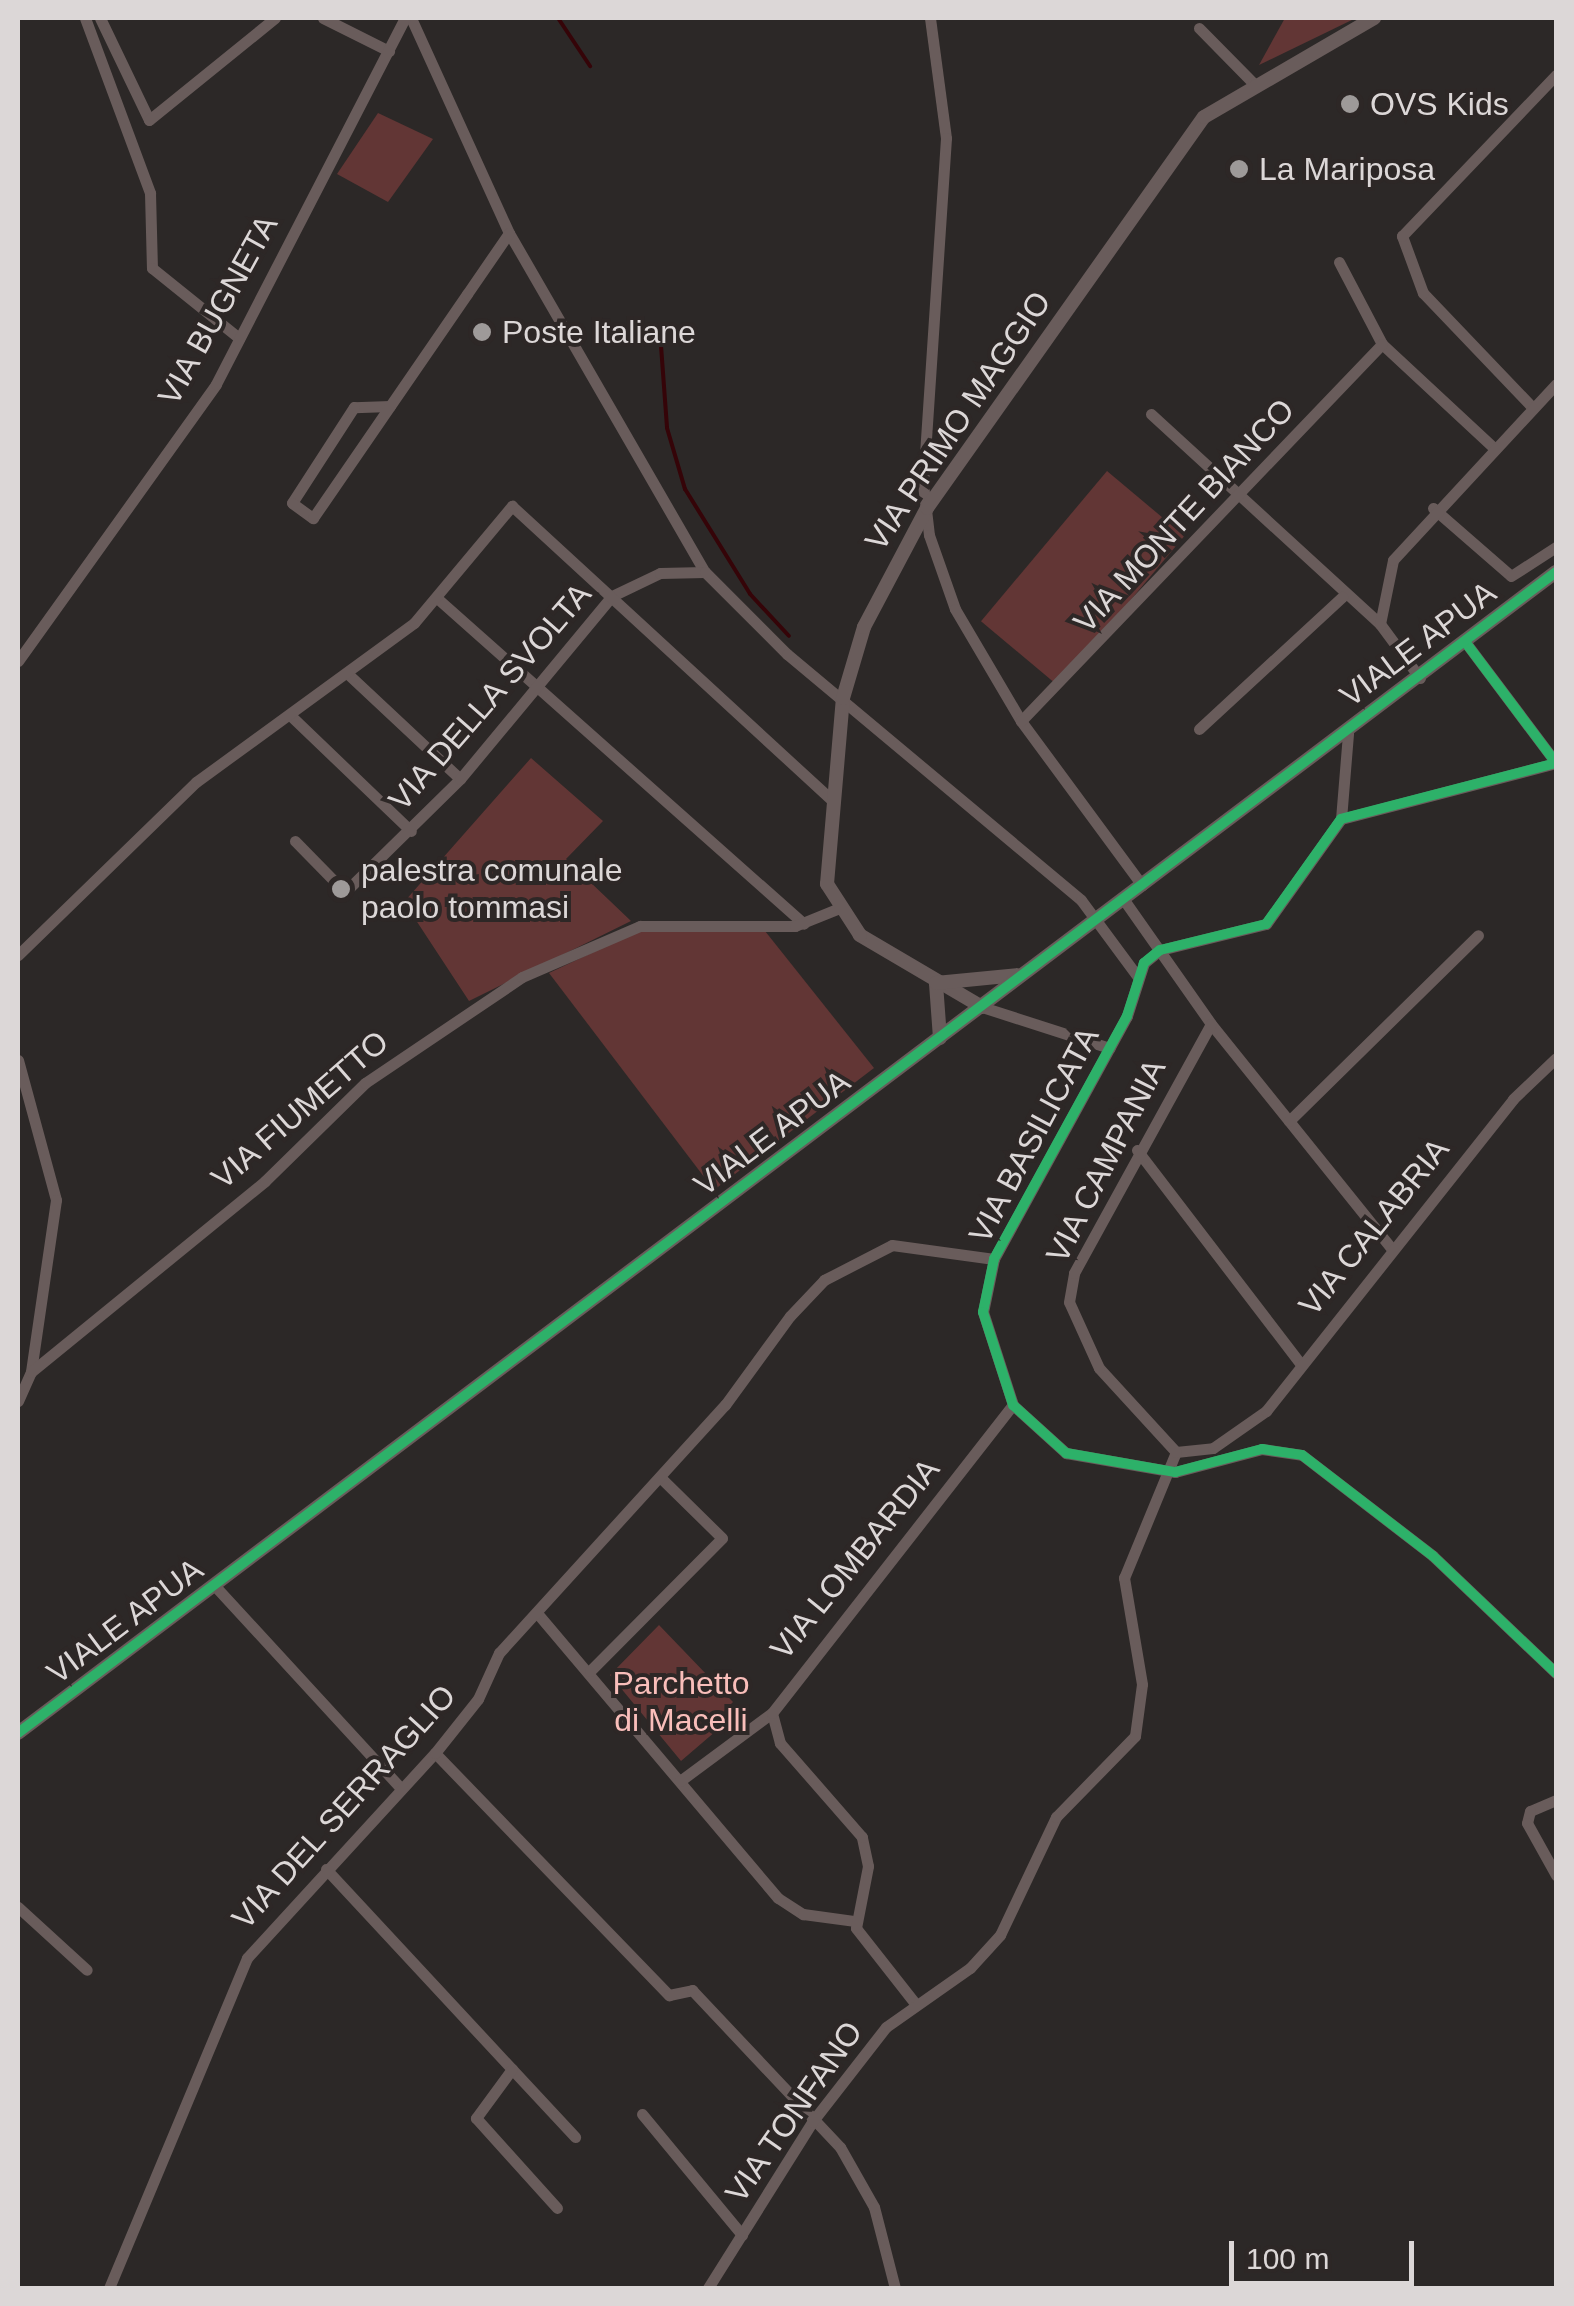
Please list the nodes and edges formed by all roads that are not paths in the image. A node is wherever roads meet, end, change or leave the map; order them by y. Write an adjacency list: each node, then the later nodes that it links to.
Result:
1 (85, 18): 14 (street)
2 (100, 18): 3 (street)
3 (276, 18)
4 (324, 18): 9 (street)
5 (408, 18): 9 (street, VIA BUGNETA); 12 (street)
6 (930, 18): 22 (street)
7 (1374, 18): 11 (street, VIA PRIMO MAGGIO)
8 (1200, 28): 11 (street)
9 (389, 51): 14 (street, VIA BUGNETA)
10 (1556, 75): 18 (street)
11 (1252, 82): 22 (street, VIA PRIMO MAGGIO)
12 (509, 233): 17 (street); 25 (street)
13 (1339, 262): 15 (street)
14 (239, 338): 32 (street, VIA BUGNETA)
15 (1382, 344): 20 (street); 21 (street, VIA MONTE BIANCO)
16 (1556, 384): 18 (street)
17 (390, 406): 17 (street)
18 (1532, 408): 20 (street)
19 (1151, 414): 21 (street)
20 (1494, 446): 23 (street)
21 (1238, 495): 28 (street); 38 (street, VIA MONTE BIANCO)
22 (927, 508): 36 (street, VIA PRIMO MAGGIO); 38 (street)
23 (1433, 508): 24 (street); 30 (street)
24 (1556, 547)
25 (705, 572): 27 (street, VIA DELLA SVOLTA); 36 (street)
26 (1556, 572): 31 (street, VIALE APUA)
27 (612, 596): 29 (street); 35 (street, VIA DELLA SVOLTA); 42 (street)
28 (1342, 596): 30 (street); 39 (street)
29 (438, 599): 33 (street); 35 (street)
30 (1380, 624): 34 (street)
31 (1466, 643): 34 (street, VIALE APUA); 43 (street)
32 (18, 662)
33 (349, 675): 37 (street); 41 (street)
34 (1420, 678): 40 (street, VIALE APUA)
35 (538, 691): 41 (street, VIA DELLA SVOLTA); 50 (street)
36 (843, 698): 42 (street, VIA PRIMO MAGGIO); 49 (street)
37 (290, 716): 44 (street); 53 (street)
38 (1021, 722): 46 (street)
39 (1199, 729)
40 (1348, 733): 43 (street); 46 (street, VIALE APUA)
41 (460, 779): 44 (street, VIA DELLA SVOLTA)
42 (830, 798): 48 (street, VIA PRIMO MAGGIO)
43 (1341, 819): 52 (street)
44 (411, 831): 45 (street, VIA DELLA SVOLTA)
45 (294, 841)
46 (1142, 886): 47 (street, VIALE APUA)
47 (1124, 900): 49 (street, VIALE APUA); 52 (street)
48 (837, 909): 50 (street, VIA FIUMETTO); 56 (street)
49 (1099, 920): 54 (street, VIALE APUA); 55 (street)
50 (804, 924): 68 (street, VIA FIUMETTO)
51 (1478, 936): 63 (street)
52 (1160, 950): 55 (street, VIA BASILICATA); 58 (street)
53 (18, 955)
54 (1028, 972): 56 (street); 57 (street, VIALE APUA)
55 (1138, 977): 60 (street, VIA BASILICATA)
56 (936, 983): 57 (street); 59 (street)
57 (982, 1006): 59 (street, VIALE APUA); 60 (street)
58 (1211, 1024): 63 (street); 64 (street, VIA CAMPANIA)
59 (940, 1038): 76 (street, VIALE APUA)
60 (1110, 1048): 66 (street, VIA BASILICATA)
61 (1556, 1058): 65 (street, VIA CALABRIA)
62 (18, 1060): 68 (street)
63 (1288, 1120): 65 (street)
64 (1137, 1150): 67 (street); 72 (street, VIA CAMPANIA)
65 (1392, 1250): 67 (street, VIA CALABRIA)
66 (994, 1259): 70 (street, VIA BASILICATA); 75 (street, VIA DEL SERRAGLIO)
67 (1300, 1362): 71 (street, VIA CALABRIA)
68 (32, 1372): 69 (street, VIA FIUMETTO)
69 (18, 1401)
70 (1013, 1405): 74 (street, VIA BASILICATA); 80 (street, VIA LOMBARDIA)
71 (1240, 1435): 72 (street); 73 (street)
72 (1176, 1452): 74 (street)
73 (1248, 1454): 74 (street); 79 (street)
74 (1175, 1472): 91 (street, VIA TONFANO)
75 (662, 1478): 77 (street, VIA DEL SERRAGLIO); 78 (street)
76 (214, 1585): 81 (street, VIALE APUA); 84 (street)
77 (536, 1612): 78 (street); 82 (street, VIA DEL SERRAGLIO)
78 (590, 1672): 83 (street)
79 (1556, 1673)
80 (772, 1713): 83 (street, VIA LOMBARDIA); 89 (street)
81 (18, 1734)
82 (434, 1753): 84 (street, VIA DEL SERRAGLIO); 94 (street)
83 (680, 1781): 89 (street)
84 (400, 1788): 86 (street, VIA DEL SERRAGLIO)
85 (1556, 1800): 87 (street)
86 (326, 1868): 92 (street); 98 (street, VIA DEL SERRAGLIO)
87 (1556, 1874)
88 (18, 1908): 90 (street)
89 (854, 1921): 91 (street)
90 (86, 1970)
91 (914, 2002): 94 (street, VIA TONFANO)
92 (512, 2069): 95 (street); 96 (street)
93 (642, 2114): 97 (street)
94 (812, 2122): 97 (street, VIA TONFANO); 100 (street)
95 (575, 2137)
96 (557, 2208)
97 (742, 2235): 99 (street, VIA TONFANO)
98 (108, 2288)
99 (708, 2288)
100 (895, 2288)

